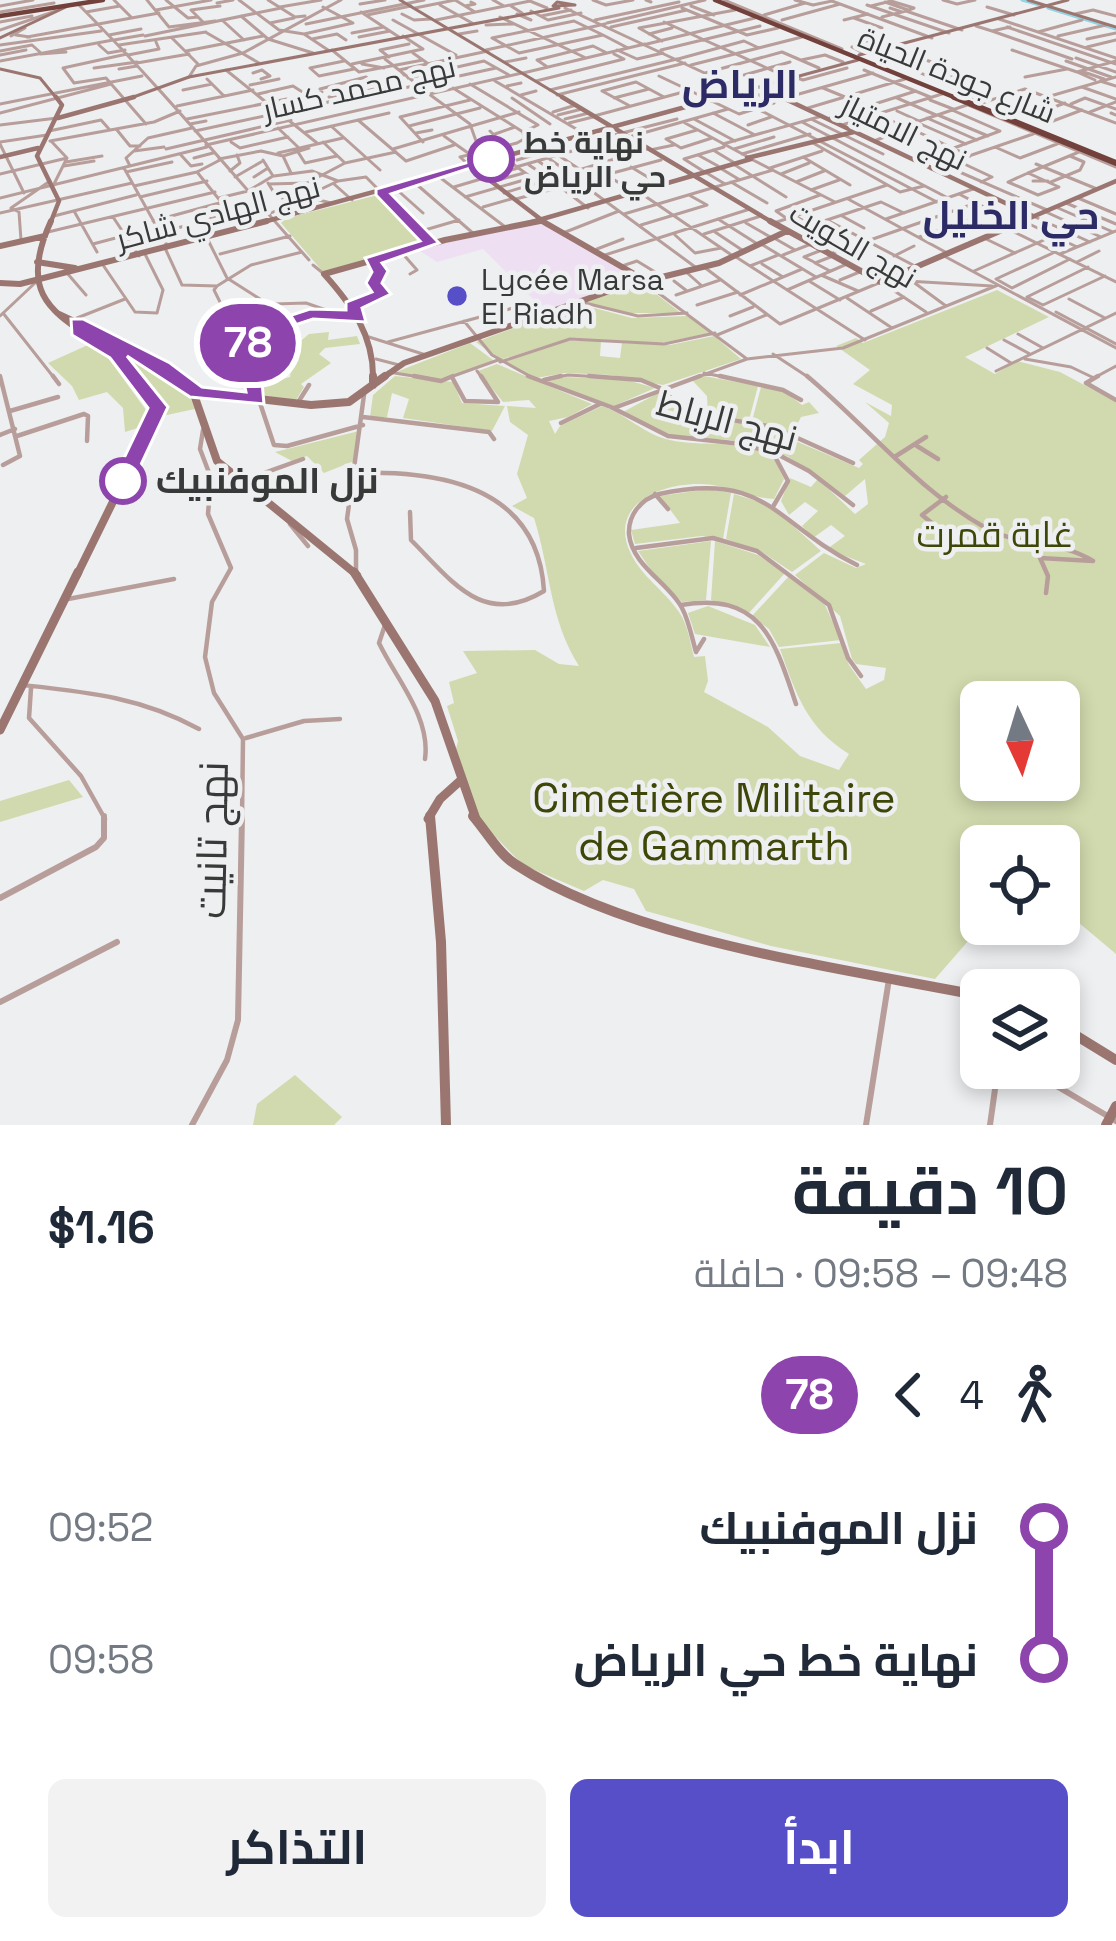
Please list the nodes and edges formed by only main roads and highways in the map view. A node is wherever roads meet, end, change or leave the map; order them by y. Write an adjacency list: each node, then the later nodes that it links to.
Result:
1 (103, 0): 3 (highway)
2 (715, 0): 5 (highway, شارع جودة الحياة)
3 (72, 4): 4 (highway); 4 (highway)
4 (0, 16)
5 (857, 58): 6 (highway, شارع جودة الحياة); 6 (highway, شارع جودة الحياة)
6 (1116, 163)

